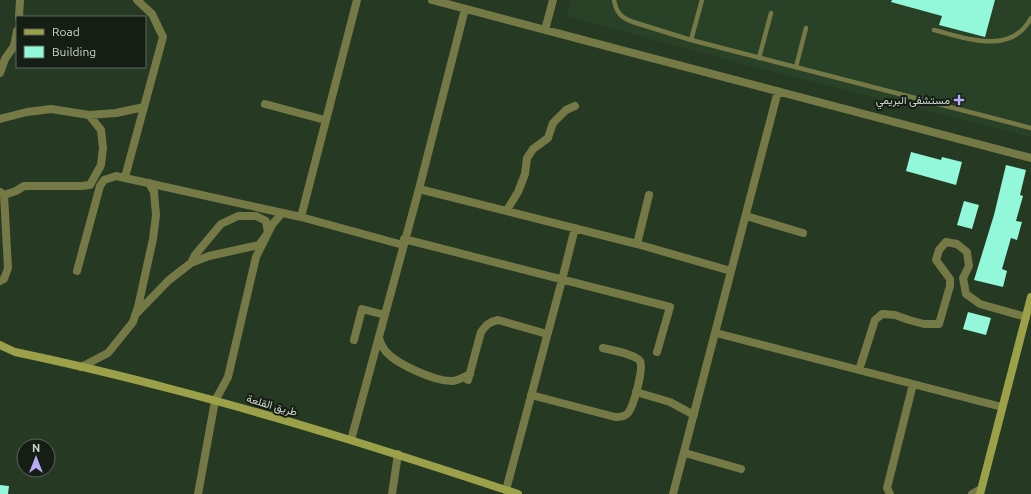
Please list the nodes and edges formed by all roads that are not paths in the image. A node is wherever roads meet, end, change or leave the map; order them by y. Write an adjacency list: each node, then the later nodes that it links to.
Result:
1 (20, 0): 10 (street)
2 (137, 0): 23 (street)
3 (357, 0): 26 (street)
4 (432, 0): 8 (street)
5 (553, 0): 13 (street)
6 (614, 0): 16 (lane)
7 (702, 0): 16 (lane)
8 (465, 9): 13 (street); 31 (street)
9 (771, 13): 17 (lane)
10 (19, 16)
11 (1031, 18): 14 (lane)
12 (806, 28): 18 (lane)
13 (545, 30): 20 (street)
14 (934, 30)
15 (16, 36): 19 (street)
16 (691, 40): 17 (lane)
17 (759, 58): 18 (lane)
18 (796, 67): 27 (lane)
19 (0, 73)
20 (778, 91): 28 (street); 36 (street)
21 (265, 104): 26 (street)
22 (575, 106): 34 (street)
23 (144, 107): 24 (street); 29 (street)
24 (89, 115): 25 (street); 32 (street)
25 (0, 119)
26 (325, 120): 37 (street)
27 (1031, 128)
28 (1031, 158)
29 (125, 177): 30 (street); 44 (street)
30 (149, 182): 35 (street); 49 (street)
31 (419, 189): 34 (street); 41 (street)
32 (2, 194): 46 (street)
33 (649, 195): 42 (street)
34 (507, 210): 38 (street)
35 (282, 213): 37 (street); 39 (street)
36 (746, 216): 40 (street); 45 (street)
37 (301, 218): 41 (street)
38 (575, 228): 42 (street); 47 (street)
39 (268, 233): 43 (street); 43 (street); 66 (street)
40 (803, 233)
41 (404, 242): 47 (street); 50 (street)
42 (636, 244): 45 (street)
43 (191, 262): 49 (street)
44 (77, 271)
45 (731, 271): 52 (street)
46 (0, 280)
47 (562, 280): 53 (street); 60 (street)
48 (1031, 296): 51 (street)
49 (135, 315): 61 (street)
50 (385, 315): 54 (street); 55 (street)
51 (1026, 317): 62 (street); 67 (street)
52 (716, 333): 62 (street); 68 (street)
53 (547, 334): 54 (street); 65 (street)
54 (379, 338): 69 (street)
55 (354, 340)
56 (0, 345): 59 (street, طريق القلعة)
57 (603, 348): 64 (street)
58 (0, 352): 59 (street, طريق القلعة)
59 (15, 352): 61 (street, طريق القلعة)
60 (657, 352)
61 (81, 367): 66 (street, طريق القلعة)
62 (859, 370): 63 (street)
63 (913, 384): 67 (street); 79 (street)
64 (636, 392): 65 (street); 68 (street)
65 (531, 395): 73 (street)
66 (215, 401): 69 (street, طريق القلعة); 75 (street)
67 (1002, 407): 74 (street)
68 (694, 415): 70 (street)
69 (351, 440): 71 (street, طريق القلعة)
70 (684, 452): 72 (street); 78 (street)
71 (398, 454): 73 (street, طريق القلعة); 76 (street)
72 (741, 469)
73 (506, 490): 77 (street, طريق القلعة)
74 (980, 491): 80 (street)
75 (198, 494)
76 (392, 494)
77 (518, 494)
78 (673, 494)
79 (890, 494)
80 (972, 494)

